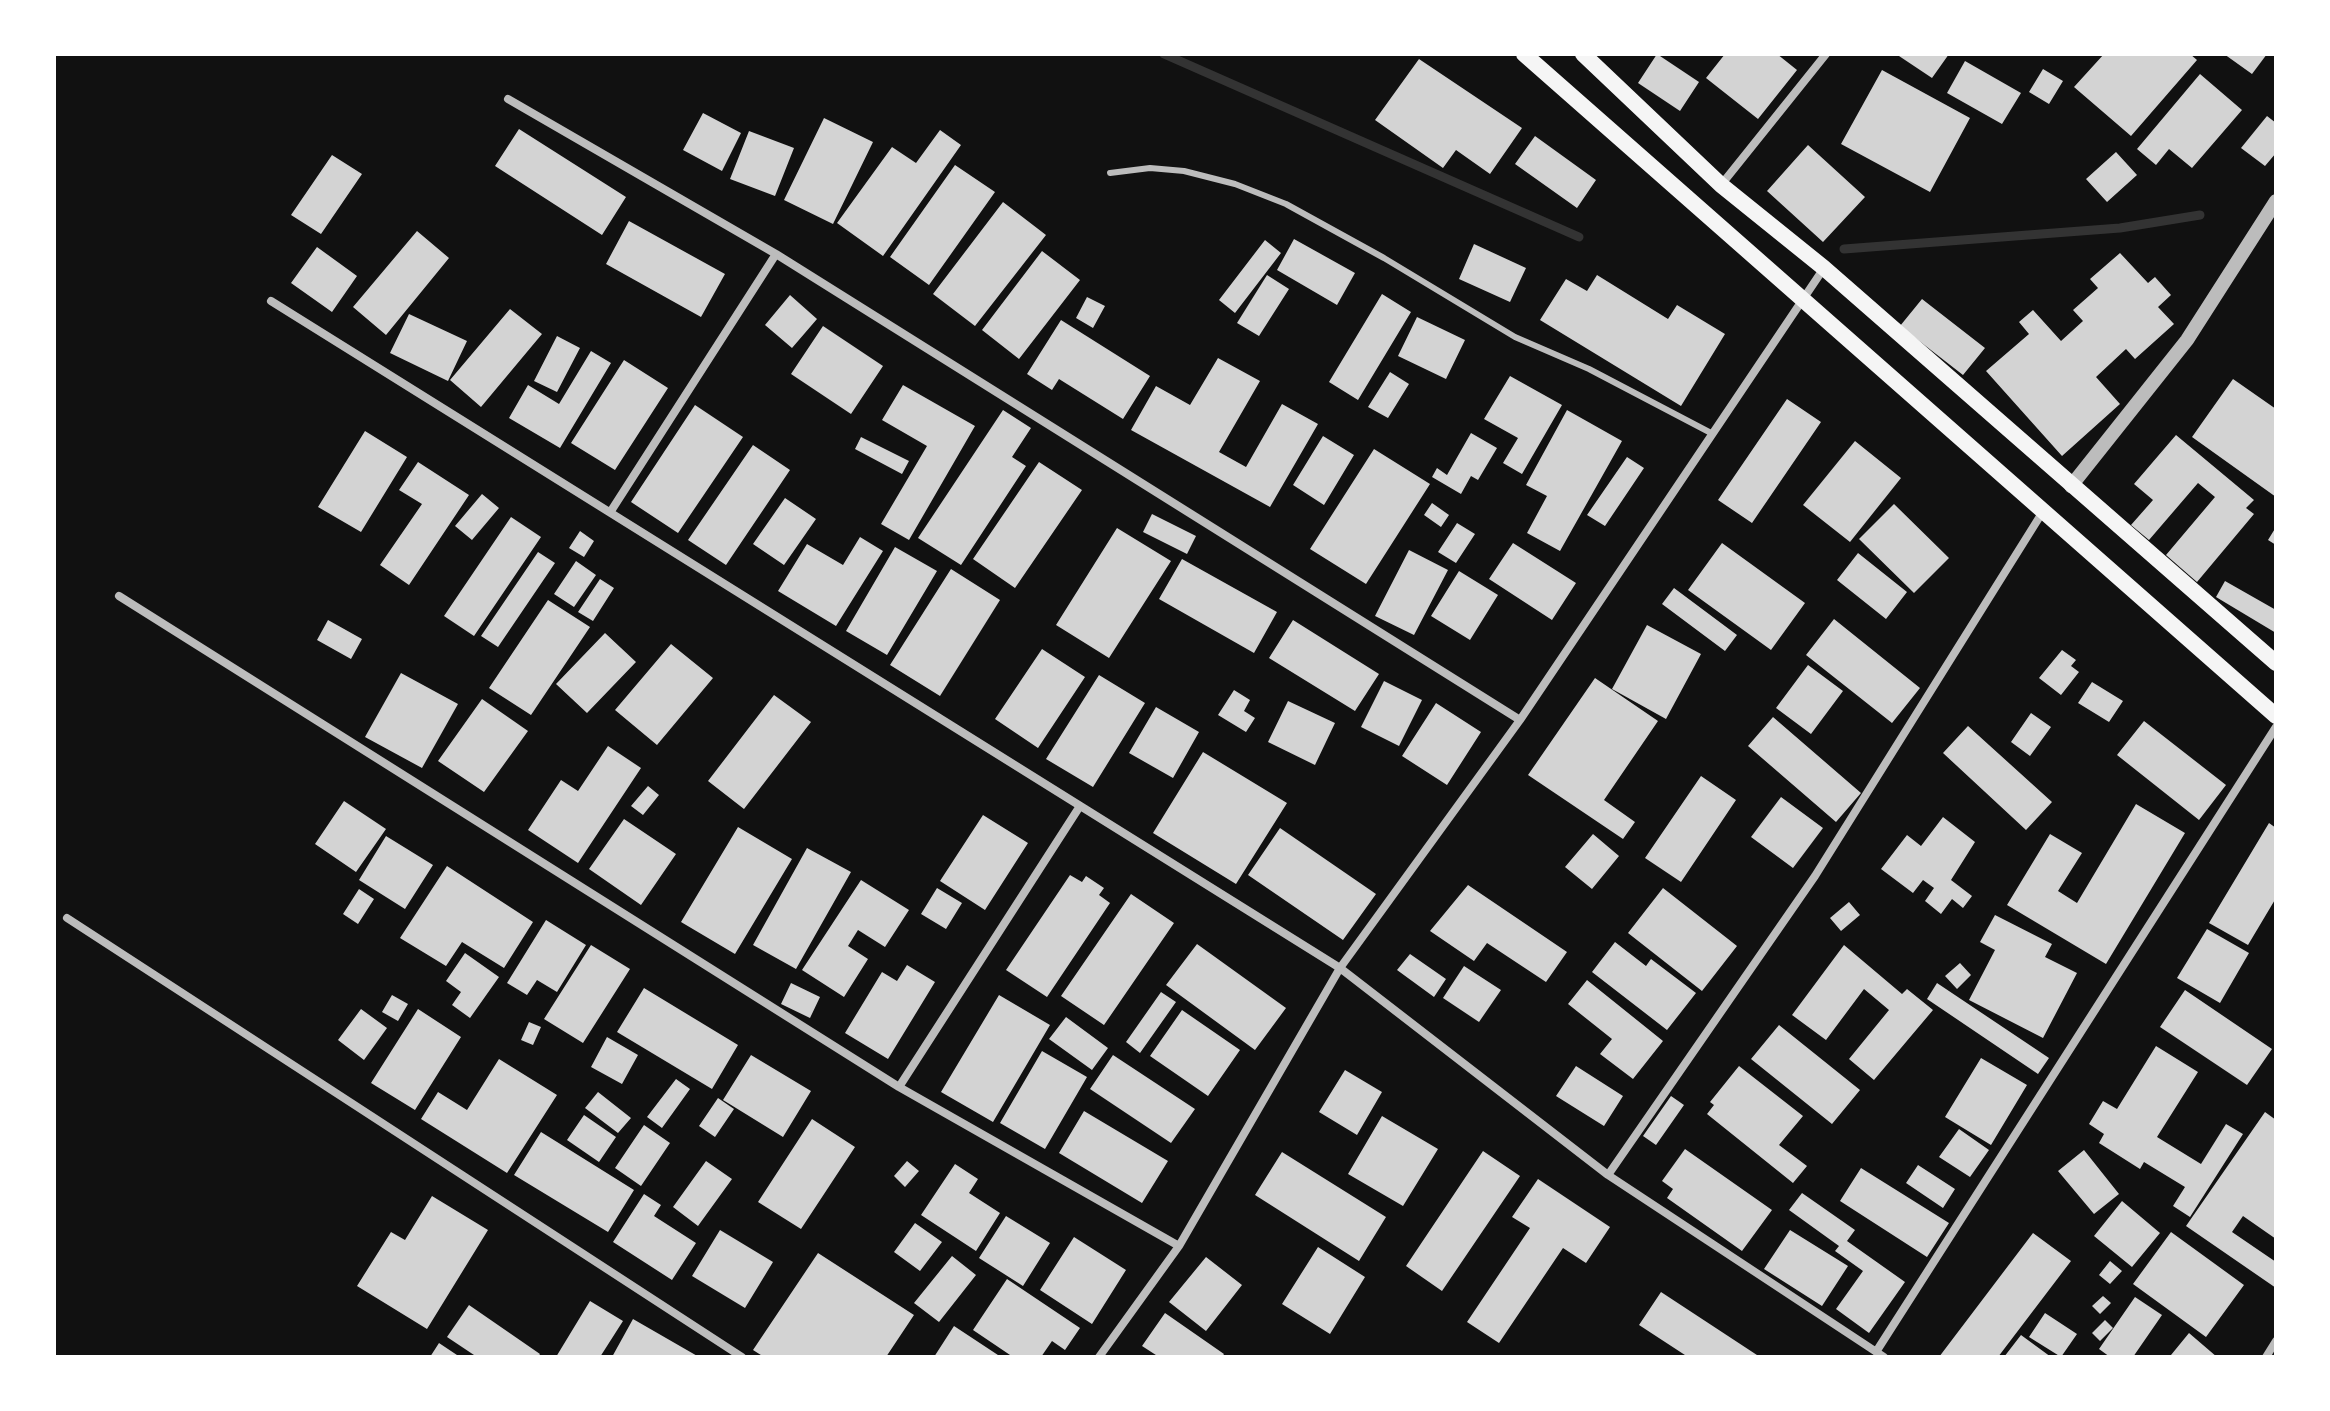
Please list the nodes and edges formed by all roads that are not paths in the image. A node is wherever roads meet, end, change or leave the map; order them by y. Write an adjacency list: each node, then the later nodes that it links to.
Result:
1 (1524, 54): 11 (main road)
2 (1583, 54): 6 (main road)
3 (1826, 54): 6 (street)
4 (508, 99): 8 (street)
5 (1110, 173): 12 (lane)
6 (1721, 185): 9 (main road)
7 (2276, 201): 13 (street)
8 (776, 254): 14 (street); 19 (street)
9 (1824, 268): 11 (street); 13 (main road)
10 (271, 301): 14 (street)
11 (1802, 301): 12 (street); 15 (main road)
12 (1711, 433): 19 (street)
13 (2071, 486): 17 (main road)
14 (611, 511): 21 (street)
15 (2042, 513): 18 (main road); 25 (street)
16 (119, 596): 24 (street)
17 (2276, 663)
18 (2276, 716)
19 (1520, 720): 23 (street)
20 (2276, 727): 28 (street)
21 (1080, 806): 23 (street); 24 (street)
22 (67, 918): 29 (street)
23 (1340, 968): 25 (street); 26 (street)
24 (899, 1087): 26 (street)
25 (1608, 1175): 28 (street)
26 (1179, 1246): 30 (street)
27 (2276, 1341): 31 (street)
28 (1880, 1354)
29 (736, 1355)
30 (1099, 1357)
31 (2266, 1357)

